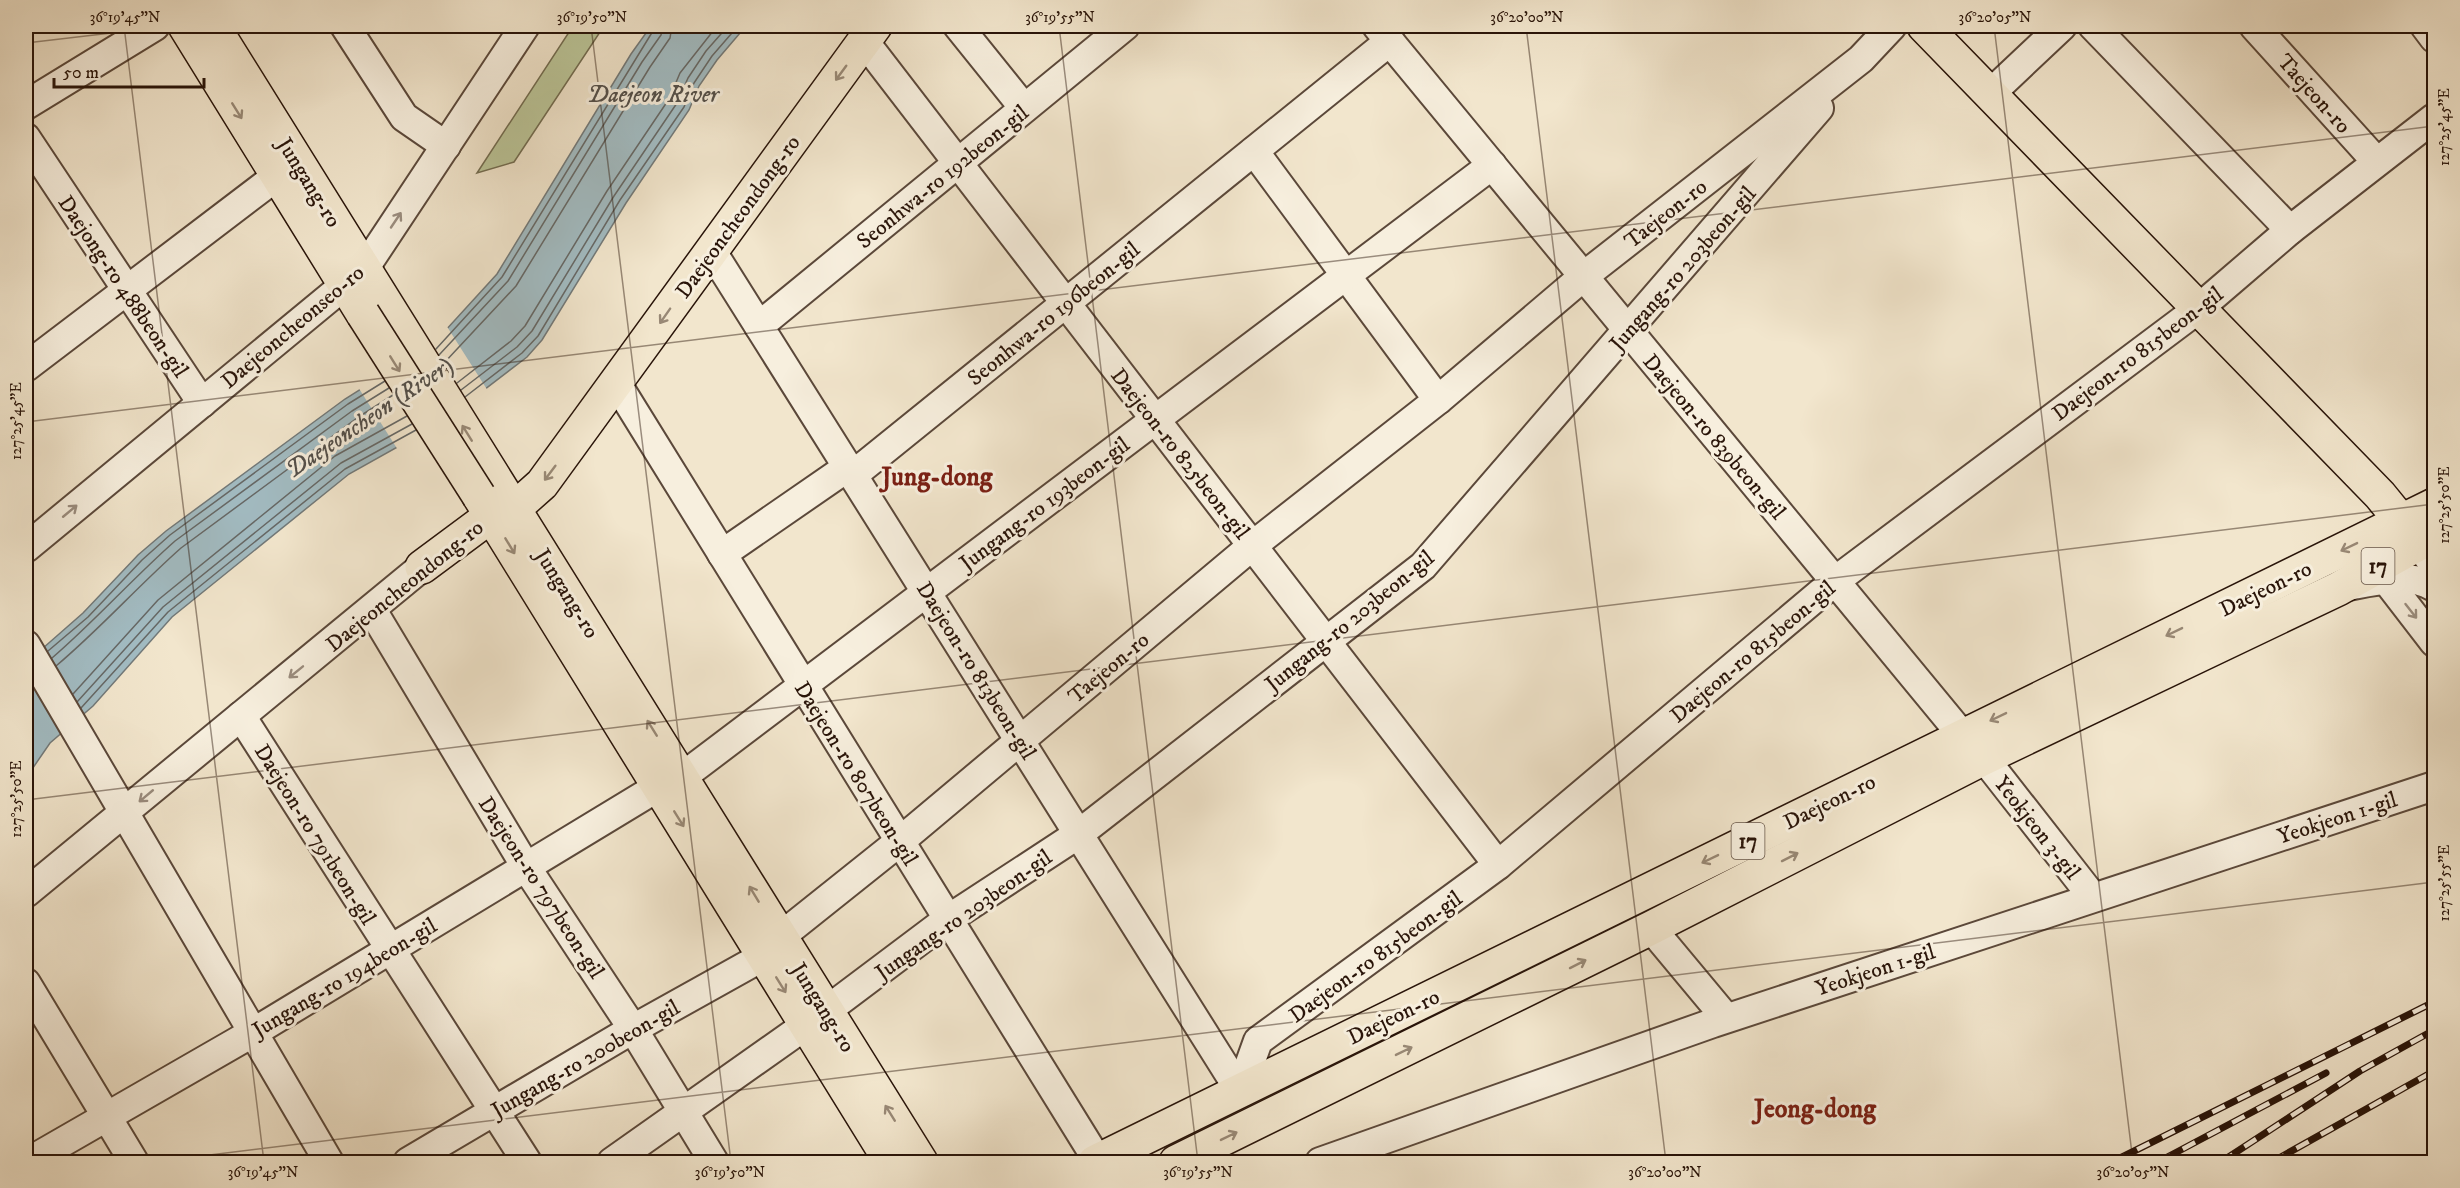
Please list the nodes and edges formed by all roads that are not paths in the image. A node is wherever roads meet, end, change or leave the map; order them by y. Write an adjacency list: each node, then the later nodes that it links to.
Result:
1 (155, 26): 19 (street)
2 (185, 26): 28 (main road, Jungang-ro, one-way to 28)
3 (213, 26): 34 (main road, Jungang-ro)
4 (345, 26): 23 (street)
5 (525, 26): 23 (street, Daejeoncheonseo-ro)
6 (958, 26): 20 (street)
7 (1125, 26): 20 (street, Seonhwa-ro 192beon-gil)
8 (1892, 26): 17 (street, Taejeon-ro)
9 (1924, 26): 18 (main road)
10 (2062, 26): 18 (street)
11 (2093, 26): 29 (street)
12 (2254, 26): 25 (street, Taejeon-ro)
13 (2425, 26): 16 (street)
14 (869, 33): 26 (street, Daejeon-ro 825beon-gil); 30 (main road, Daejeoncheondong-ro, one-way to 30)
15 (1383, 33): 24 (street, Seonhwa-ro 196beon-gil); 27 (street, Daejeon-ro 839beon-gil)
16 (2434, 38)
17 (1861, 59): 32 (street, Taejeon-ro); 38 (street, Jungang-ro 203beon-gil)
18 (1990, 94): 36 (main road)
19 (26, 105)
20 (1024, 108): 26 (street, Seonhwa-ro 192beon-gil)
21 (2434, 118): 25 (street, Daejeon-ro 815beon-gil)
22 (26, 138): 33 (street, Daejong-ro 488beon-gil)
23 (446, 146): 34 (street, Daejeoncheonseo-ro, one-way to 23)
24 (1254, 151): 31 (street); 35 (street, Seonhwa-ro 196beon-gil)
25 (2376, 161): 29 (street, Daejeon-ro 815beon-gil)
26 (957, 163): 35 (street, Daejeon-ro 825beon-gil); 37 (street, Seonhwa-ro 192beon-gil)
27 (1492, 165): 31 (street, Jungang-ro 193beon-gil); 32 (street, Daejeon-ro 839beon-gil)
28 (278, 176): 33 (street); 34 (main road, Jungang-ro)
29 (2290, 230): 36 (street, Daejeon-ro 815beon-gil)
30 (711, 250): 37 (street, Daejeon-ro 813beon-gil); 40 (main road, Daejeoncheondong-ro, one-way to 40)
31 (1346, 275): 41 (street); 43 (street, Jungang-ro 193beon-gil)
32 (1584, 276): 38 (street, Daejeon-ro 839beon-gil); 41 (street, Taejeon-ro)
33 (127, 290): 39 (street); 42 (street, Daejong-ro 488beon-gil)
34 (362, 290): 42 (street, Daejeoncheonseo-ro); 45 (main road, Jungang-ro, bridge)
35 (1065, 303): 43 (street, Daejeon-ro 825beon-gil); 44 (street, Seonhwa-ro 196beon-gil)
36 (2198, 309): 47 (main road); 52 (street, Daejeon-ro 815beon-gil)
37 (759, 326): 44 (street, Daejeon-ro 813beon-gil)
38 (1628, 330): 52 (street, Daejeon-ro 839beon-gil); 58 (street, Jungang-ro 203beon-gil)
39 (26, 367)
40 (617, 384): 45 (main road, Daejeoncheondong-ro, one-way to 45); 50 (street, Daejeon-ro 807beon-gil)
41 (1438, 400): 48 (street, Taejeon-ro)
42 (202, 403): 49 (street, Daejeoncheonseo-ro, one-way to 42)
43 (1155, 420): 48 (street, Daejeon-ro 825beon-gil); 56 (street, Jungang-ro 193beon-gil)
44 (851, 471): 50 (street, Seonhwa-ro 196beon-gil); 56 (street, Daejeon-ro 813beon-gil)
45 (496, 501): 51 (main road, Daejeoncheondong-ro); 66 (main road, Jungang-ro)
46 (2434, 505): 47 (main road, Daejeon-ro / 17)
47 (2422, 541): 55 (main road, Daejeon-ro / 17); 63 (main road, Daejeon-ro / 17, one-way to 63)
48 (1252, 546): 58 (street, Daejeon-ro 825beon-gil); 64 (street, Taejeon-ro)
49 (26, 548)
50 (722, 554): 61 (street, Daejeon-ro 807beon-gil)
51 (422, 567): 57 (street, Daejeoncheondong-ro)
52 (1835, 580): 63 (street, Daejeon-ro 839beon-gil); 71 (street, Daejeon-ro 815beon-gil)
53 (2387, 581): 54 (street); 55 (street); 59 (street, one-way to 59)
54 (2434, 587)
55 (2338, 589): 65 (main road, Daejeon-ro / 17)
56 (927, 591): 61 (street, Jungang-ro 193beon-gil); 64 (street, Daejeon-ro 813beon-gil)
57 (372, 610): 62 (street, Daejeoncheondong-ro, one-way to 62); 72 (street, Daejeon-ro 797beon-gil)
58 (1325, 641): 69 (street, Jungang-ro 203beon-gil); 71 (street, Daejeon-ro 825beon-gil)
59 (2434, 642)
60 (26, 645): 68 (street)
61 (802, 685): 66 (street, Jungang-ro 193beon-gil); 70 (street, Daejeon-ro 807beon-gil)
62 (241, 716): 68 (street, Daejeoncheondong-ro, one-way to 68); 78 (street, Daejeon-ro 791beon-gil)
63 (1962, 735): 84 (main road, Daejeon-ro / 17, one-way to 84)
64 (1021, 741): 69 (street, Daejeon-ro 813beon-gil); 70 (street, Taejeon-ro)
65 (1984, 758): 74 (street, Yeokjeon 3-gil); 76 (main road, Daejeon-ro / 17, one-way to 65)
66 (670, 782): 72 (street, Jungang-ro 194beon-gil); 77 (main road, Jungang-ro)
67 (2434, 786): 74 (street, Yeokjeon 1-gil)
68 (123, 815): 73 (street, Daejeoncheondong-ro); 83 (street)
69 (1080, 833): 75 (street, Jungang-ro 203beon-gil); 84 (street, Daejeon-ro 813beon-gil)
70 (899, 842): 75 (street, Daejeon-ro 807beon-gil); 77 (street, Taejeon-ro)
71 (1498, 865): 84 (street, Daejeon-ro 815beon-gil)
72 (526, 867): 78 (street, Jungang-ro 194beon-gil); 82 (street, Daejeon-ro 797beon-gil)
73 (26, 893)
74 (2092, 896): 81 (street, Yeokjeon 1-gil)
75 (947, 920): 80 (street, Jungang-ro 203beon-gil); 98 (street, Daejeon-ro 807beon-gil)
76 (1651, 928): 81 (street); 88 (main road, Daejeon-ro / 17, one-way to 76)
77 (772, 946): 80 (main road, Jungang-ro); 82 (street, Jungang-ro 200beon-gil)
78 (389, 950): 83 (street, Jungang-ro 194beon-gil); 85 (street, Daejeon-ro 791beon-gil)
79 (26, 983): 87 (street)
80 (816, 1018): 86 (street, Jungang-ro 203beon-gil); 96 (main road, Jungang-ro); 97 (main road, Jungang-ro, one-way to 80)
81 (1726, 1018): 99 (street, Yeokjeon 1-gil)
82 (633, 1029): 85 (street, Jungang-ro 200beon-gil); 86 (street, Daejeon-ro 797beon-gil)
83 (254, 1032): 87 (street, Jungang-ro 194beon-gil); 91 (street)
84 (1240, 1091): 98 (main road, Daejeon-ro / 17)
85 (495, 1110): 92 (street, Jungang-ro 200beon-gil); 93 (street, Daejeon-ro 791beon-gil)
86 (684, 1113): 94 (street, Jungang-ro 203beon-gil); 95 (street, Daejeon-ro 797beon-gil)
87 (105, 1115): 89 (street, Jungang-ro 194beon-gil); 90 (street)
88 (1184, 1161)
89 (27, 1162)
90 (134, 1162)
91 (329, 1162)
92 (408, 1162)
93 (527, 1162)
94 (612, 1162)
95 (714, 1162)
96 (891, 1162)
97 (921, 1162)
98 (1096, 1162)
99 (1320, 1162)

